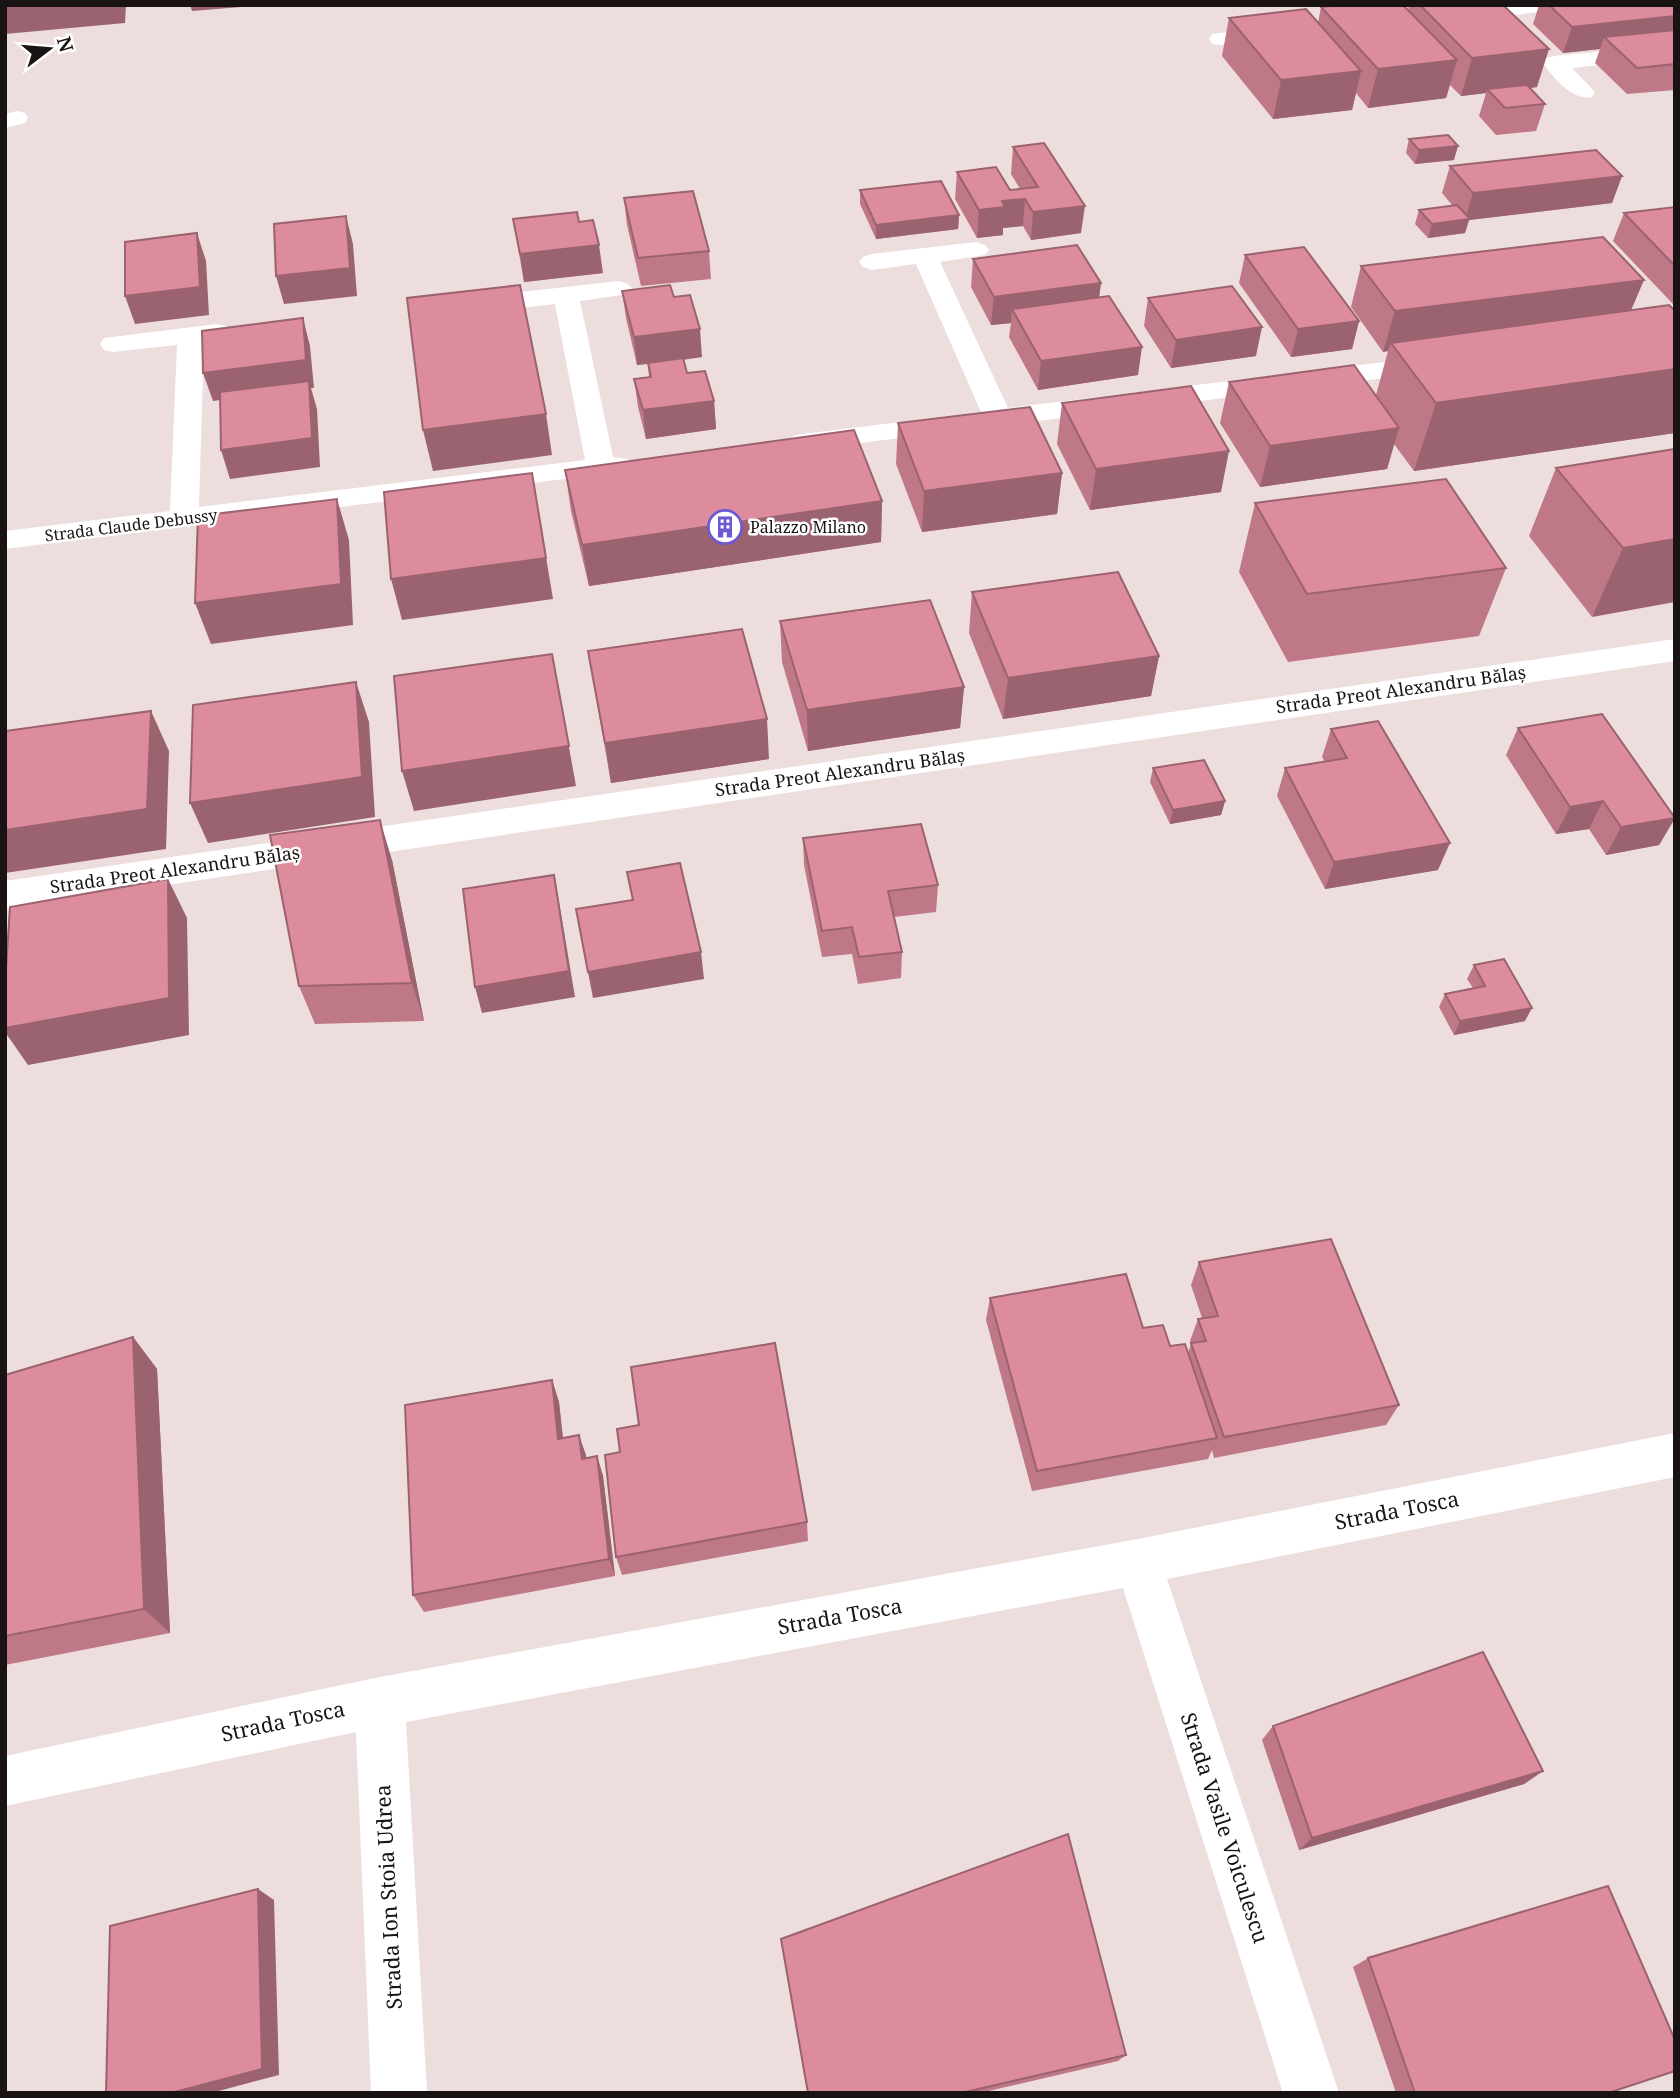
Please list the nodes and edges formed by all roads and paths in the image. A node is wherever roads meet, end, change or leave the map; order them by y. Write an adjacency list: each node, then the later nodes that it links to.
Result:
1 (1551, 5): 2 (street)
2 (1430, 17)
3 (1297, 31): 4 (street)
4 (1220, 38)
5 (1675, 50): 6 (street)
6 (1584, 92)
7 (976, 250): 8 (street)
8 (925, 256): 9 (street); 17 (street)
9 (872, 262)
10 (619, 289): 11 (street)
11 (566, 295): 12 (street); 20 (street)
12 (503, 302)
13 (240, 330): 14 (street)
14 (191, 335): 15 (street); 21 (street)
15 (113, 344)
16 (1466, 360): 17 (street)
17 (998, 418): 18 (street)
18 (781, 445)
19 (643, 462): 20 (street, Strada Claude Debussy)
20 (601, 467): 21 (street, Strada Claude Debussy)
21 (184, 518): 22 (street, Strada Claude Debussy)
22 (5, 540)
23 (1675, 650): 24 (street, Strada Preot Alexandru Bălaș)
24 (5, 895)
25 (1675, 1455): 26 (street, Strada Tosca)
26 (1138, 1563): 27 (street, Strada Tosca); 30 (street, Strada Vasile Voiculescu)
27 (380, 1702): 28 (street, Strada Tosca); 29 (street, Strada Ion Stoia Udrea)
28 (5, 1780)
29 (399, 2093)
30 (1311, 2093)

